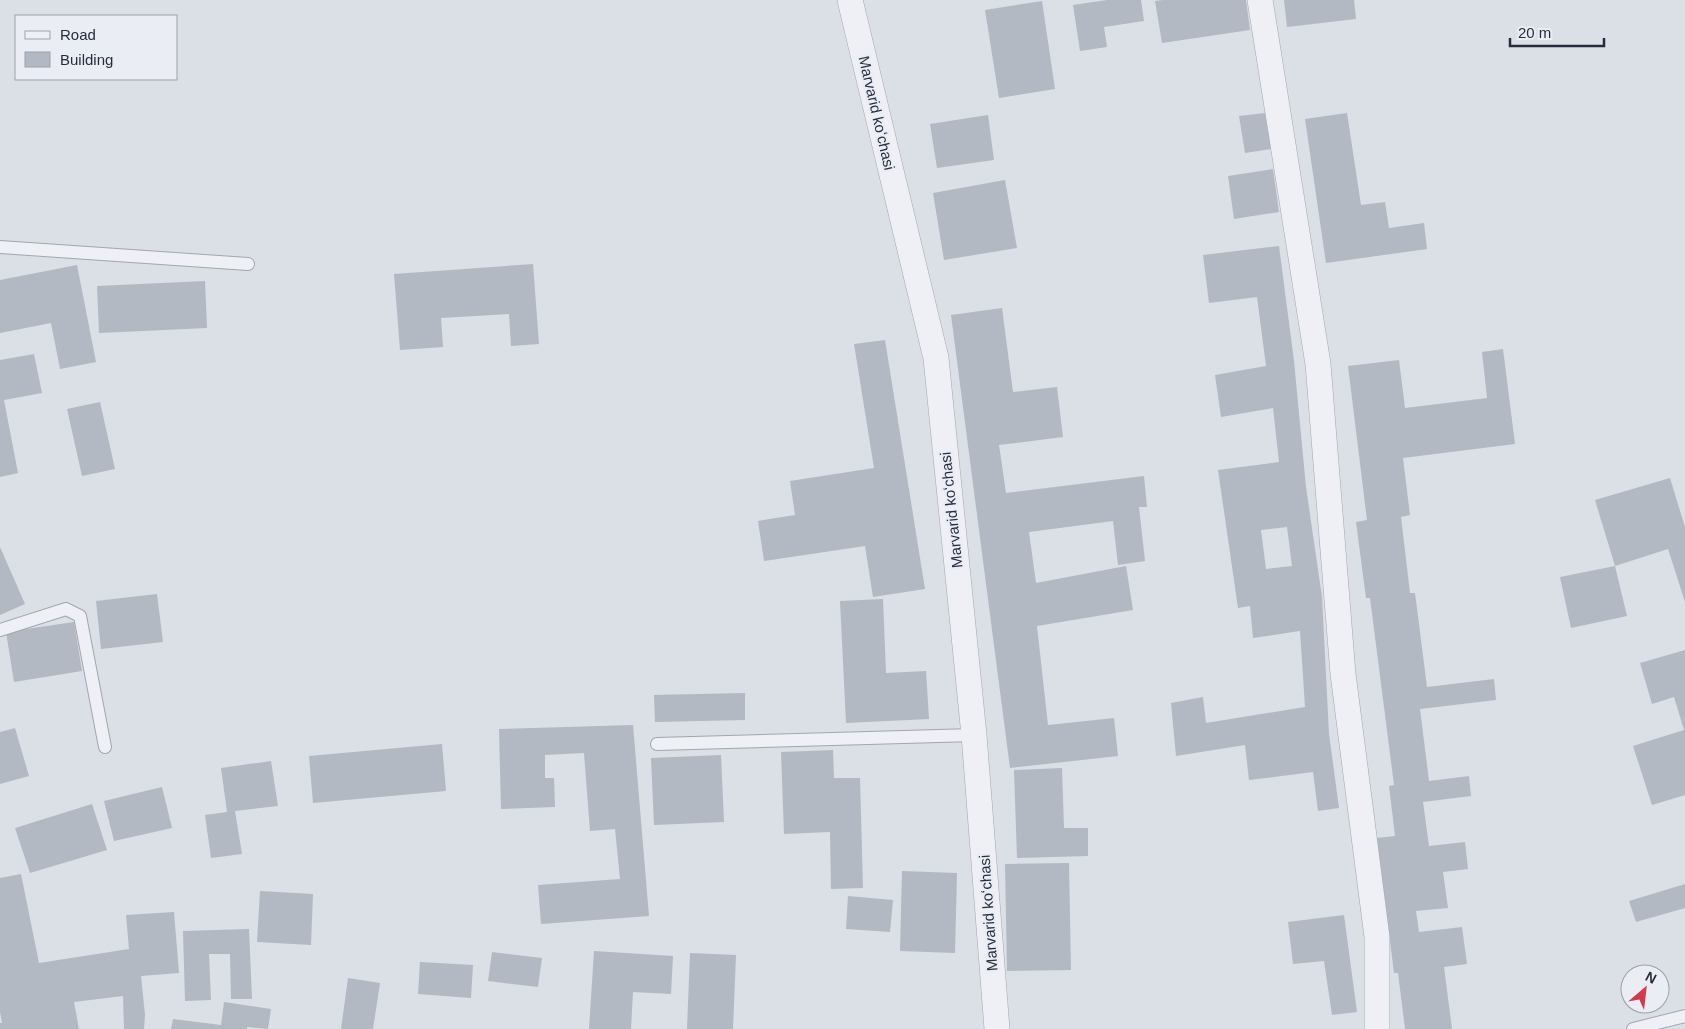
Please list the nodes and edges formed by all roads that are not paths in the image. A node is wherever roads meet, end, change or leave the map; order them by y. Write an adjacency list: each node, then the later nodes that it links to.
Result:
1 (850, 0): 6 (street, Marvarid koʻchasi)
2 (1260, 0): 11 (street)
3 (0, 247): 4 (lane)
4 (248, 264)
5 (0, 630): 8 (lane)
6 (974, 735): 7 (lane); 10 (street, Marvarid koʻchasi)
7 (657, 744)
8 (105, 747)
9 (1685, 1016): 12 (lane)
10 (997, 1029)
11 (1377, 1029)
12 (1633, 1029)

